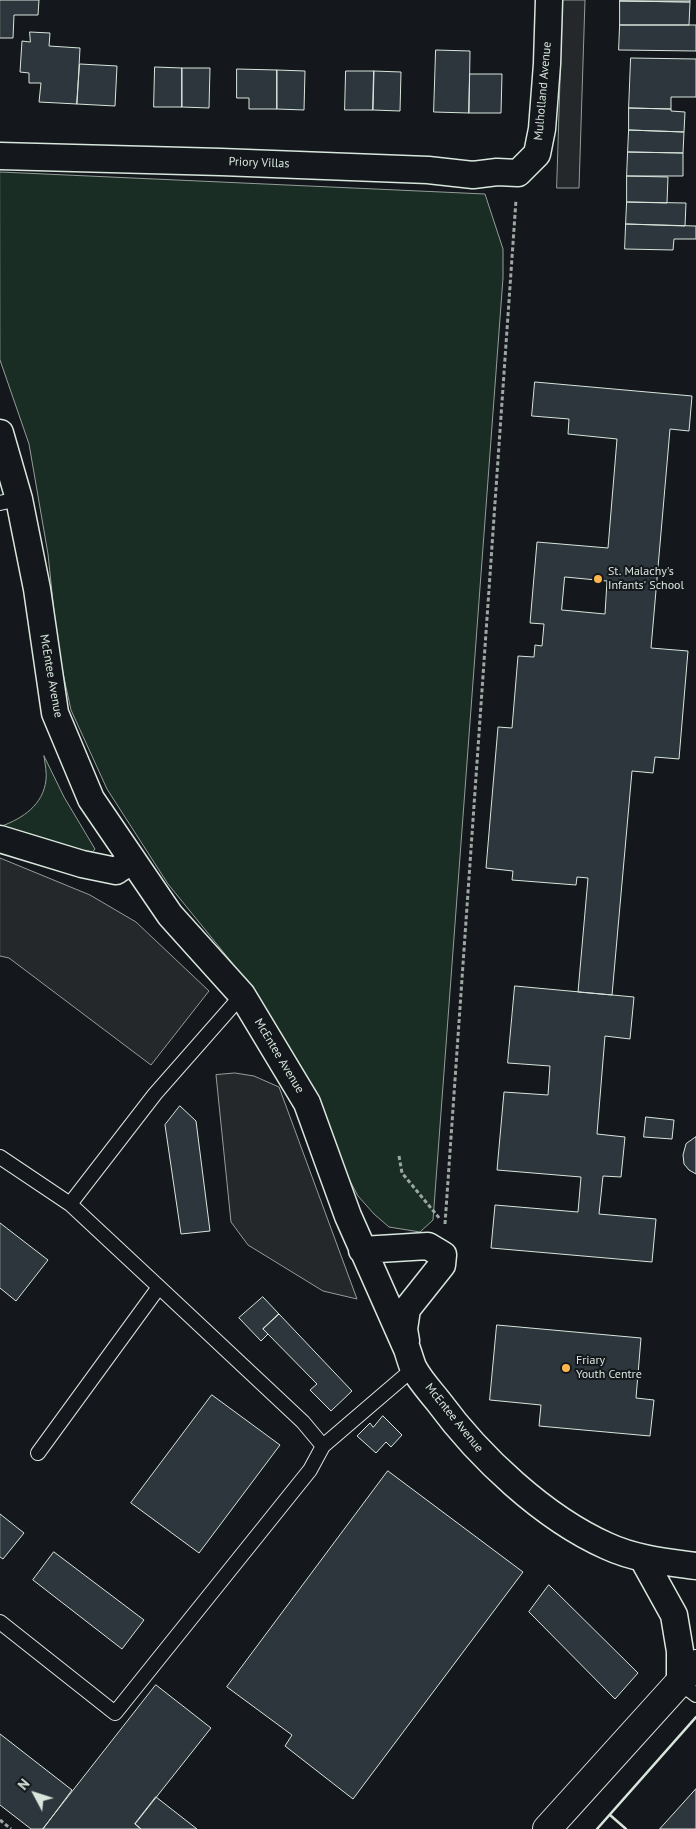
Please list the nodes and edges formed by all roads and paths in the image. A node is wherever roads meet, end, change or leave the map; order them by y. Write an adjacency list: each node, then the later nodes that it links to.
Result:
1 (548, 0): 3 (street, Mulholland Avenue)
2 (0, 156): 3 (street, Priory Villas)
3 (518, 174): 9 (path)
4 (0, 433): 5 (street, McEntee Avenue)
5 (9, 501): 7 (street, McEntee Avenue)
6 (0, 839): 7 (street)
7 (132, 860): 8 (street, McEntee Avenue)
8 (242, 995): 11 (lane); 12 (street, McEntee Avenue)
9 (399, 1156)
10 (0, 1157): 11 (lane)
11 (70, 1204): 13 (lane)
12 (362, 1250): 14 (street, McEntee Avenue); 14 (street)
13 (159, 1287): 15 (lane); 16 (lane)
14 (410, 1359): 15 (lane); 17 (street, McEntee Avenue)
15 (323, 1446): 19 (lane)
16 (38, 1453)
17 (643, 1559): 18 (street, McEntee Avenue); 20 (street)
18 (696, 1566)
19 (0, 1622)
20 (691, 1681): 23 (main road)
21 (0, 1820): 22 (path)
22 (11, 1829)
23 (547, 1829)

